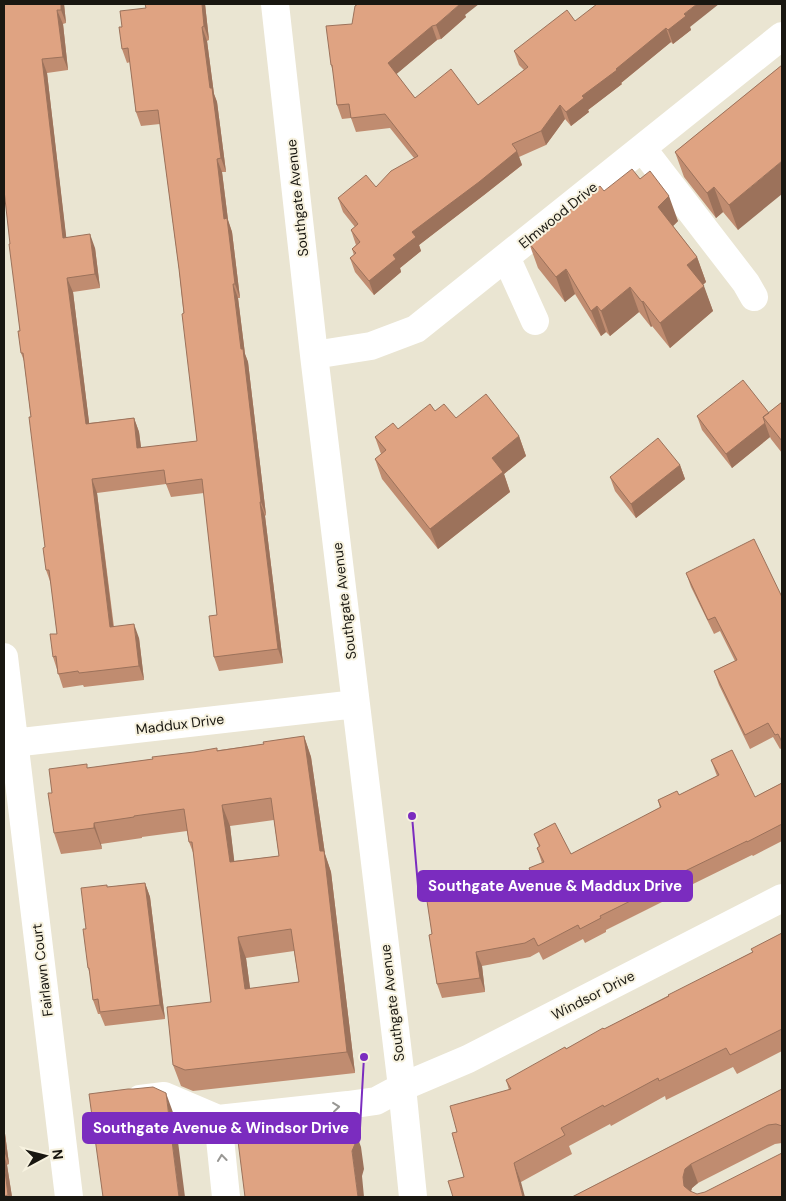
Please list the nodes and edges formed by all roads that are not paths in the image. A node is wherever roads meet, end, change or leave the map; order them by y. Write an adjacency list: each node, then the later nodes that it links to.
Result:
1 (275, 4): 7 (street, Southgate Avenue)
2 (782, 36): 3 (street, Elmwood Drive)
3 (642, 148): 4 (street, Elmwood Drive); 5 (street)
4 (506, 256): 6 (street); 7 (street, Elmwood Drive)
5 (754, 297)
6 (535, 320)
7 (314, 355): 9 (street, Southgate Avenue)
8 (4, 656): 10 (street, Fairlawn Court)
9 (356, 704): 10 (street, Maddux Drive); 12 (street, Southgate Avenue)
10 (9, 744): 15 (street, Fairlawn Court)
11 (782, 898): 12 (street, Windsor Drive)
12 (402, 1087): 14 (street, Windsor Drive, one-way to 12); 17 (street, Southgate Avenue)
13 (140, 1099): 14 (street)
14 (218, 1119): 16 (street, one-way to 14)
15 (70, 1197)
16 (226, 1197)
17 (414, 1197)

